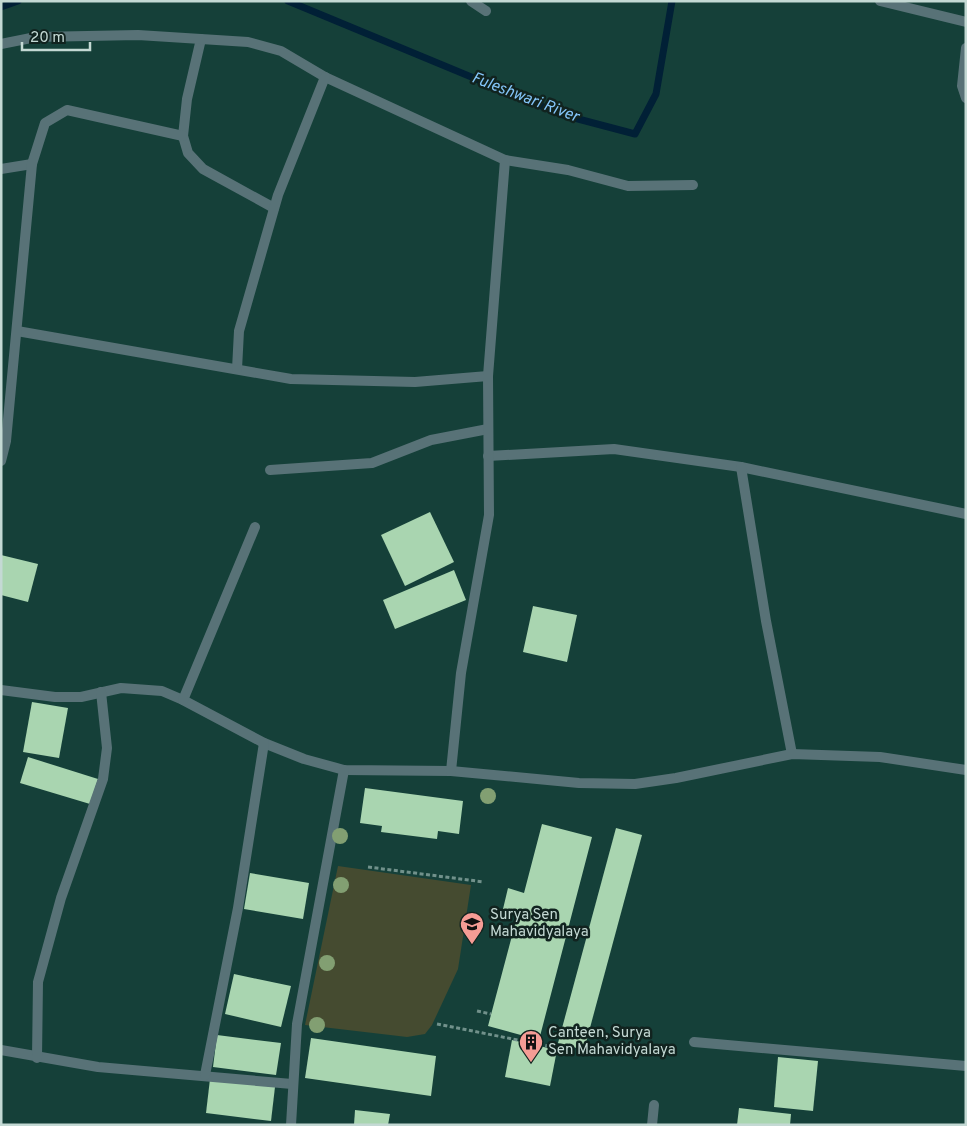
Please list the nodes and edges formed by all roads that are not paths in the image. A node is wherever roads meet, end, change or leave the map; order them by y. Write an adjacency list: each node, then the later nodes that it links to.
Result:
1 (471, 1): 3 (street)
2 (880, 1): 4 (street)
3 (486, 11)
4 (966, 22)
5 (201, 39): 6 (street); 8 (street); 10 (street)
6 (1, 44)
7 (966, 48): 9 (street)
8 (325, 76): 11 (street); 15 (street)
9 (966, 98)
10 (183, 136): 12 (street); 15 (street)
11 (505, 160): 14 (street); 18 (street)
12 (32, 164): 13 (street); 16 (street)
13 (1, 169)
14 (693, 185)
15 (274, 208): 17 (street)
16 (17, 331): 17 (street); 21 (street)
17 (237, 369): 18 (street)
18 (488, 376): 19 (street)
19 (488, 429): 20 (street); 23 (street)
20 (488, 456): 22 (street); 33 (street)
21 (1, 461)
22 (741, 467): 24 (street); 30 (street)
23 (270, 470)
24 (966, 514)
25 (256, 526): 28 (street)
26 (1, 690): 27 (street)
27 (101, 692): 28 (street); 36 (street)
28 (183, 700): 29 (street)
29 (264, 743): 31 (street); 38 (street)
30 (792, 754): 32 (street); 33 (street)
31 (344, 770): 33 (street); 39 (street)
32 (966, 770)
33 (451, 771)
34 (694, 1042): 37 (street)
35 (1, 1050): 36 (street)
36 (37, 1058): 38 (street)
37 (966, 1066)
38 (205, 1075): 39 (street)
39 (292, 1084): 41 (street)
40 (654, 1105): 42 (street)
41 (291, 1125)
42 (652, 1125)

